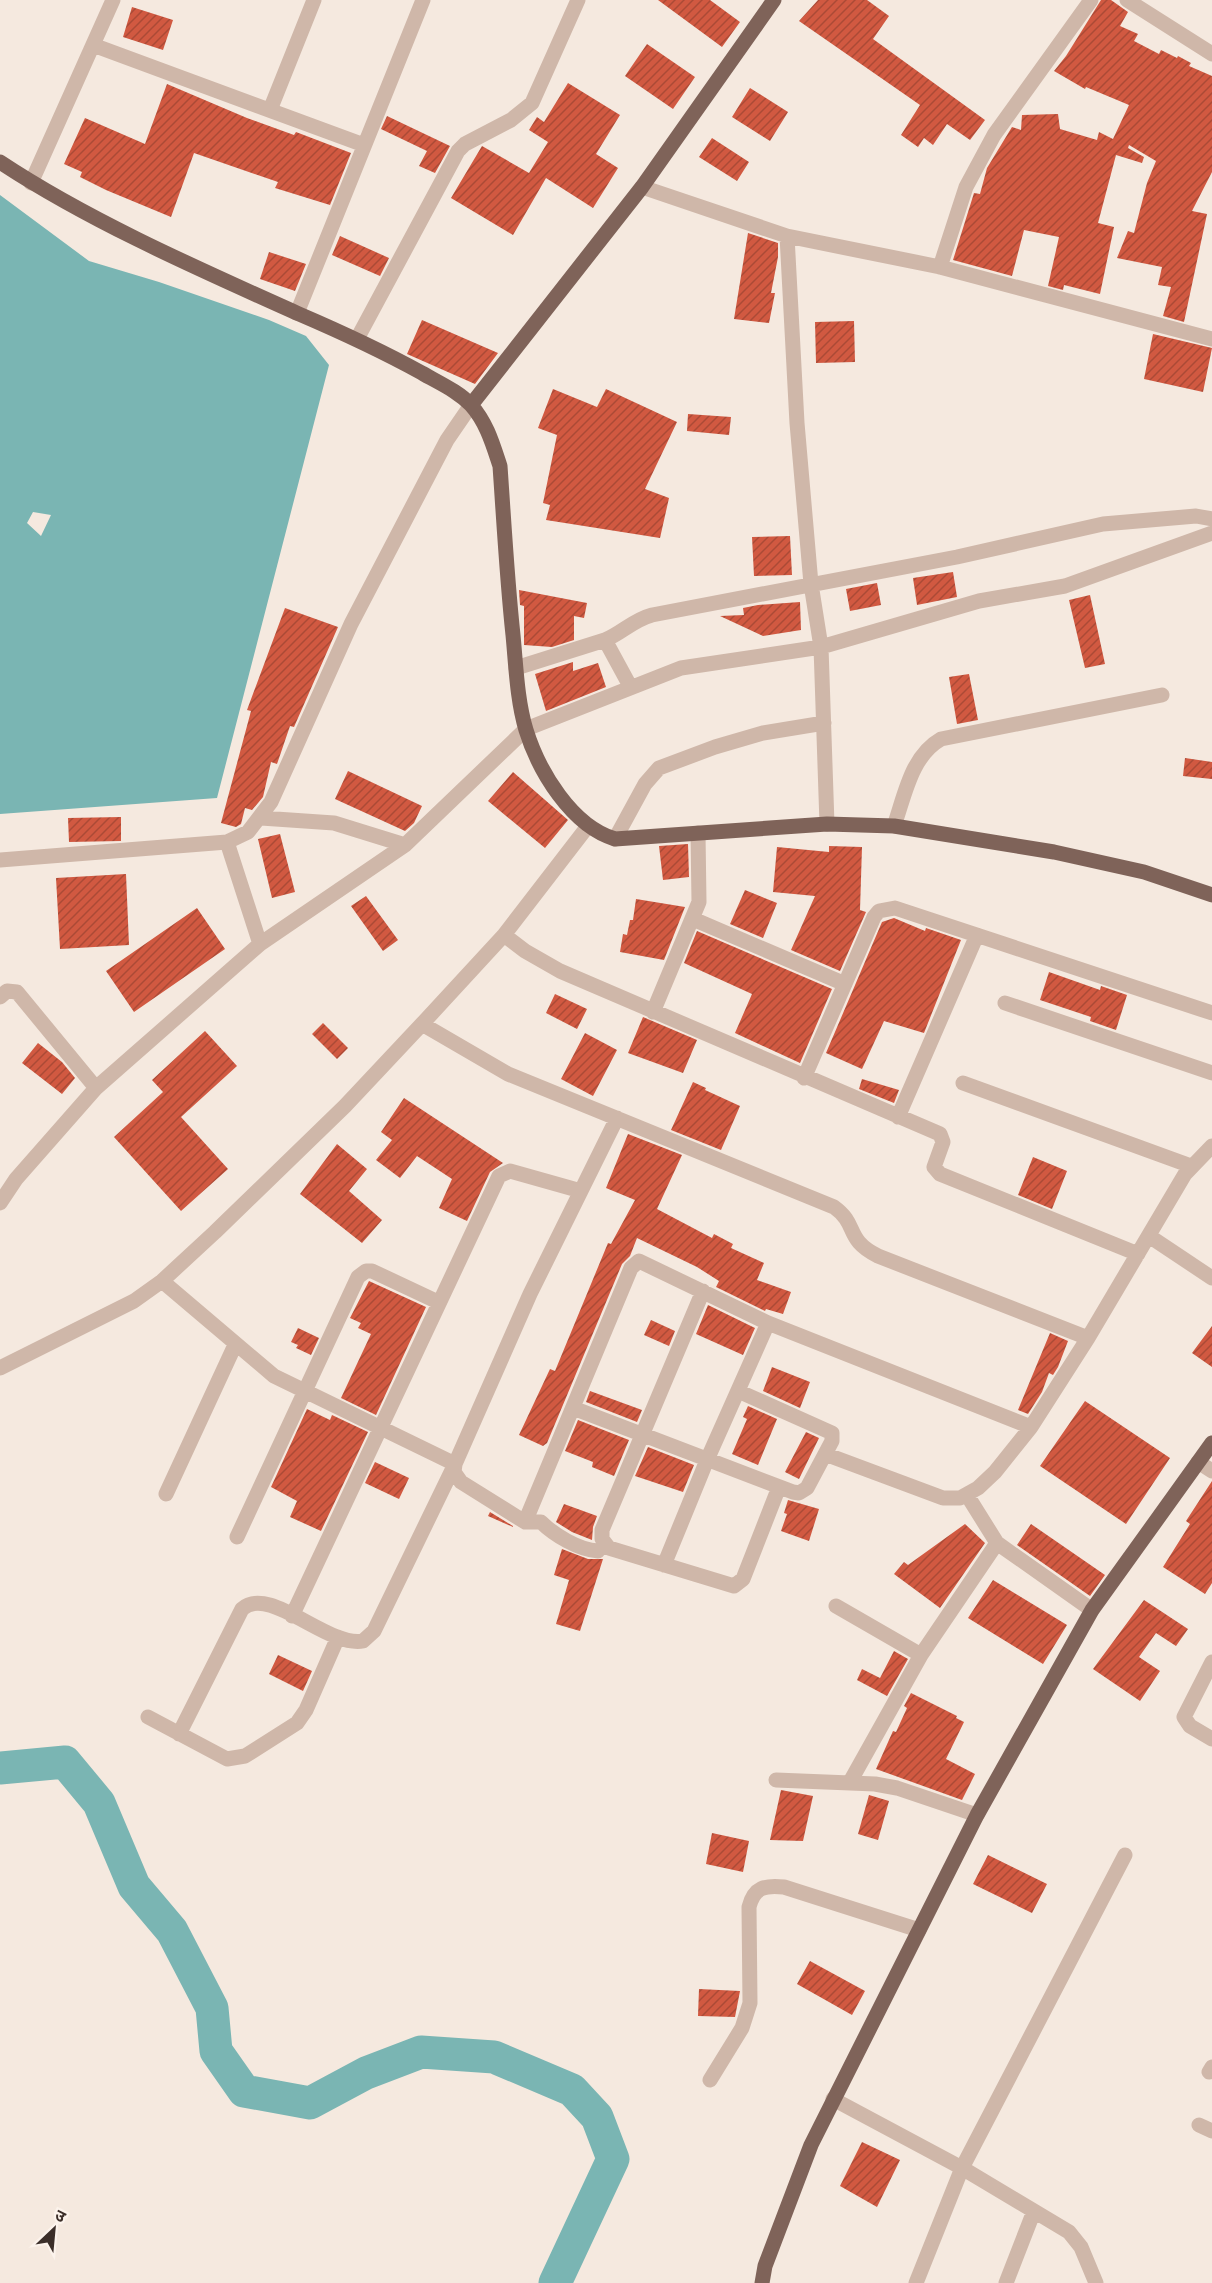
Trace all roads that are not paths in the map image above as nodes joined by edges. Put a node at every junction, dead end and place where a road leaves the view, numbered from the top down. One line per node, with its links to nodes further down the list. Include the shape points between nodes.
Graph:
1 (112, 0): 8 (street)
2 (314, 0): 10 (street)
3 (423, 0): 11 (street)
4 (578, 0): 18 (street, via 525,112 458,151)
5 (774, 0): 14 (main road)
6 (1091, 0): 16 (street, via 994,135 966,187)
7 (1127, 0): 9 (street)
8 (93, 45): 10 (street); 13 (street)
9 (1212, 54)
10 (270, 110): 11 (street)
11 (364, 145): 17 (street)
12 (0, 162): 13 (main road)
13 (32, 183): 17 (main road)
14 (642, 187): 15 (street); 20 (main road)
15 (787, 236): 16 (street); 23 (street)
16 (940, 267): 19 (street)
17 (297, 313): 18 (main road)
18 (357, 339): 20 (main road, via 453,391)
19 (1212, 339)
20 (471, 405): 26 (main road, via 492,440 500,466); 31 (street, via 447,440 351,624)
21 (1212, 519): 23 (street, via 1196,516 1103,524)
22 (1212, 533): 25 (street, via 1065,586 979,602)
23 (811, 584): 24 (street, via 638,618); 25 (street)
24 (605, 640): 26 (street); 27 (street)
25 (821, 647): 27 (street, via 681,668); 29 (street)
26 (516, 668): 30 (main road)
27 (630, 686): 30 (street)
28 (1162, 695): 34 (street, via 941,739 919,756)
29 (824, 723): 32 (street); 36 (street, via 764,733 659,768 645,784)
30 (526, 729): 33 (main road, via 553,783); 38 (street)
31 (261, 818): 37 (street, via 248,832); 38 (street, via 334,823)
32 (827, 824): 34 (main road); 35 (main road)
33 (588, 826): 36 (main road); 42 (street)
34 (894, 826): 40 (main road, via 1054,852 1144,872)
35 (698, 833): 36 (main road); 41 (street, via 700,889)
36 (615, 839)
37 (227, 842): 39 (street); 44 (street)
38 (405, 845): 44 (street)
39 (0, 861)
40 (1212, 895)
41 (693, 919): 45 (street); 48 (street)
42 (504, 935): 48 (street, via 560,971); 50 (street)
43 (977, 935): 45 (street, via 887,908 874,917); 49 (street); 55 (street)
44 (260, 944): 54 (street)
45 (845, 984): 52 (street)
46 (0, 997): 54 (street, via 7,991 17,992)
47 (1005, 1003): 51 (street)
48 (653, 1012): 52 (street)
49 (1212, 1013)
50 (422, 1024): 56 (street, via 508,1074); 64 (street, via 345,1106)
51 (1212, 1073)
52 (804, 1078): 55 (street)
53 (963, 1083): 58 (street)
54 (96, 1088): 60 (street, via 16,1179)
55 (898, 1117): 62 (street, via 943,1138 934,1167 940,1174)
56 (617, 1118): 59 (street); 68 (street, via 834,1207 849,1221 862,1248 878,1256)
57 (1212, 1146): 58 (street)
58 (1191, 1166): 61 (street)
59 (581, 1191): 66 (street, via 510,1171 498,1176); 81 (street, via 530,1294)
60 (0, 1203)
61 (1149, 1236): 62 (street); 63 (street)
62 (1138, 1254): 68 (street)
63 (1212, 1278)
64 (162, 1281): 69 (street); 70 (street, via 134,1301)
65 (703, 1291): 67 (street); 73 (street, via 645,1262 635,1263); 76 (street)
66 (438, 1302): 71 (street, via 366,1271 358,1277); 75 (street)
67 (768, 1323): 72 (street); 74 (street)
68 (1088, 1338): 74 (street)
69 (235, 1345): 71 (street, via 274,1376); 84 (street)
70 (0, 1368)
71 (303, 1392): 75 (street); 87 (street)
72 (738, 1392): 78 (street, via 829,1430 832,1437); 79 (street)
73 (573, 1408): 76 (street); 86 (street)
74 (1030, 1426): 85 (street)
75 (379, 1427): 81 (street); 93 (street)
76 (643, 1436): 79 (street); 90 (street, via 602,1530 602,1539 609,1548)
77 (1212, 1443): 80 (main road)
78 (825, 1454): 83 (street, via 802,1492); 85 (street, via 943,1498)
79 (707, 1460): 83 (street); 90 (street)
80 (1198, 1462): 82 (street); 92 (main road)
81 (456, 1464): 86 (street, via 454,1472 461,1482); 94 (street, via 374,1631 369,1638 355,1643)
82 (1212, 1471)
83 (779, 1487): 90 (street, via 739,1584 729,1586)
84 (166, 1494)
85 (970, 1501): 88 (street)
86 (525, 1522): 89 (street, via 541,1522 550,1531 590,1551)
87 (237, 1537)
88 (998, 1543): 92 (street); 95 (street)
89 (598, 1551)
90 (664, 1565)
91 (836, 1606): 95 (street)
92 (1092, 1610): 102 (main road)
93 (292, 1616): 94 (street); 98 (street, via 263,1602 242,1609)
94 (338, 1637): 98 (street, via 302,1717 254,1751 227,1759)
95 (921, 1655): 101 (street)
96 (1212, 1662): 99 (street, via 1184,1717 1190,1726)
97 (148, 1718): 98 (street)
98 (179, 1734)
99 (1212, 1739)
100 (776, 1780): 101 (street)
101 (850, 1782): 102 (street, via 897,1788)
102 (977, 1815): 104 (main road)
103 (1125, 1855): 107 (street)
104 (919, 1930): 105 (street, via 784,1887 757,1889 749,1907 747,2017); 106 (main road)
105 (710, 2080)
106 (833, 2099): 107 (street); 109 (main road, via 811,2145)
107 (962, 2168): 108 (street); 110 (street)
108 (1034, 2211): 111 (street); 112 (street, via 1076,2238)
109 (762, 2283)
110 (916, 2283)
111 (1006, 2283)
112 (1096, 2283)

